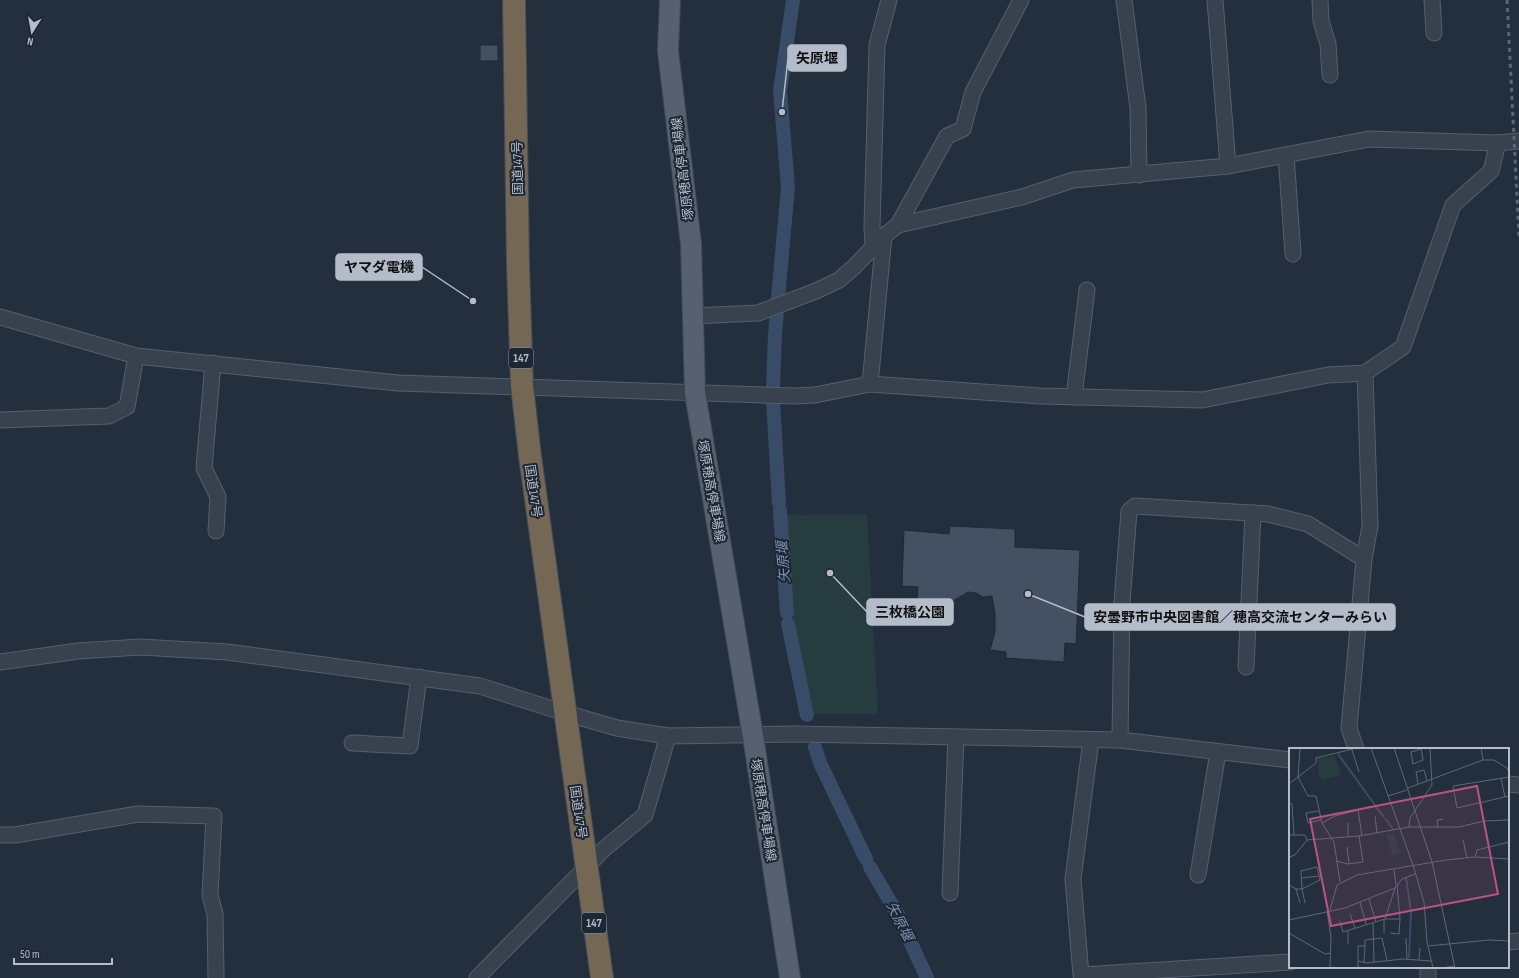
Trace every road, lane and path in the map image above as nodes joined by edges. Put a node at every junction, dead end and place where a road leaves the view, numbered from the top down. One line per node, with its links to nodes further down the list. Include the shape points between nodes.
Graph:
1 (514, 0): 27 (highway, 国道147号 / 147)
2 (670, 0): 21 (main road, 塚原穂高停車場線, via 668,51 691,244)
3 (889, 0): 18 (street, via 877,45)
4 (1020, 0): 16 (street, via 973,92 963,128 947,136)
5 (1124, 0): 15 (street, via 1138,108)
6 (1215, 0): 14 (street)
7 (1320, 0): 10 (street, via 1321,21 1328,44)
8 (1432, 0): 9 (street)
9 (1434, 33)
10 (1330, 75)
11 (1519, 141): 12 (street)
12 (1498, 143): 13 (street, via 1369,139); 25 (street, via 1491,171 1453,206 1403,347)
13 (1286, 155): 14 (street); 19 (street)
14 (1228, 166): 15 (street)
15 (1139, 175): 16 (street, via 1073,180 1022,197)
16 (898, 225): 17 (street)
17 (884, 236): 18 (street); 26 (street)
18 (873, 247): 21 (street, via 839,280 816,291 758,313)
19 (1293, 254)
20 (1087, 290): 29 (street)
21 (692, 316): 28 (main road, 塚原穂高停車場線)
22 (0, 317): 23 (street)
23 (136, 356): 24 (street); 30 (street, via 127,407 109,416)
24 (213, 363): 27 (street, via 398,383); 32 (street, via 204,468 218,497)
25 (1365, 373): 29 (street, via 1328,375 1202,400); 33 (street, via 1370,526)
26 (870, 384): 28 (street, via 815,395); 29 (street)
27 (522, 386): 28 (street); 37 (highway, 国道147号 / 147)
28 (695, 393): 39 (main road, 塚原穂高停車場線)
29 (1074, 397)
30 (0, 420)
31 (1253, 513): 33 (street, via 1308,524); 35 (street); 42 (street, via 1135,506 1129,511 1122,603)
32 (216, 531)
33 (1364, 559): 44 (street, via 1349,728)
34 (0, 662): 36 (street, via 140,647 227,652)
35 (1246, 667)
36 (419, 677): 37 (street, via 480,686); 43 (street, via 410,746)
37 (565, 713): 38 (street, via 617,728); 50 (highway, 国道147号 / 147)
38 (668, 736): 39 (street); 50 (street, via 645,815 604,849)
39 (753, 736): 40 (street, via 795,734); 59 (main road, 塚原穂高停車場線)
40 (956, 737): 41 (street); 52 (street)
41 (1091, 740): 42 (street); 55 (street, via 1073,879 1081,975)
42 (1120, 740): 45 (street)
43 (352, 743)
44 (1356, 748)
45 (1218, 752): 46 (street); 51 (street)
46 (1289, 760)
47 (1509, 784): 48 (street)
48 (1519, 785)
49 (0, 835): 56 (street, via 15,835 138,814 214,816 210,895 215,914)
50 (587, 867): 57 (street); 58 (highway, 国道147号 / 147)
51 (1198, 875)
52 (950, 893)
53 (1519, 941): 54 (street)
54 (1509, 942)
55 (1289, 962)
56 (216, 978)
57 (477, 978)
58 (602, 978)
59 (790, 978)

